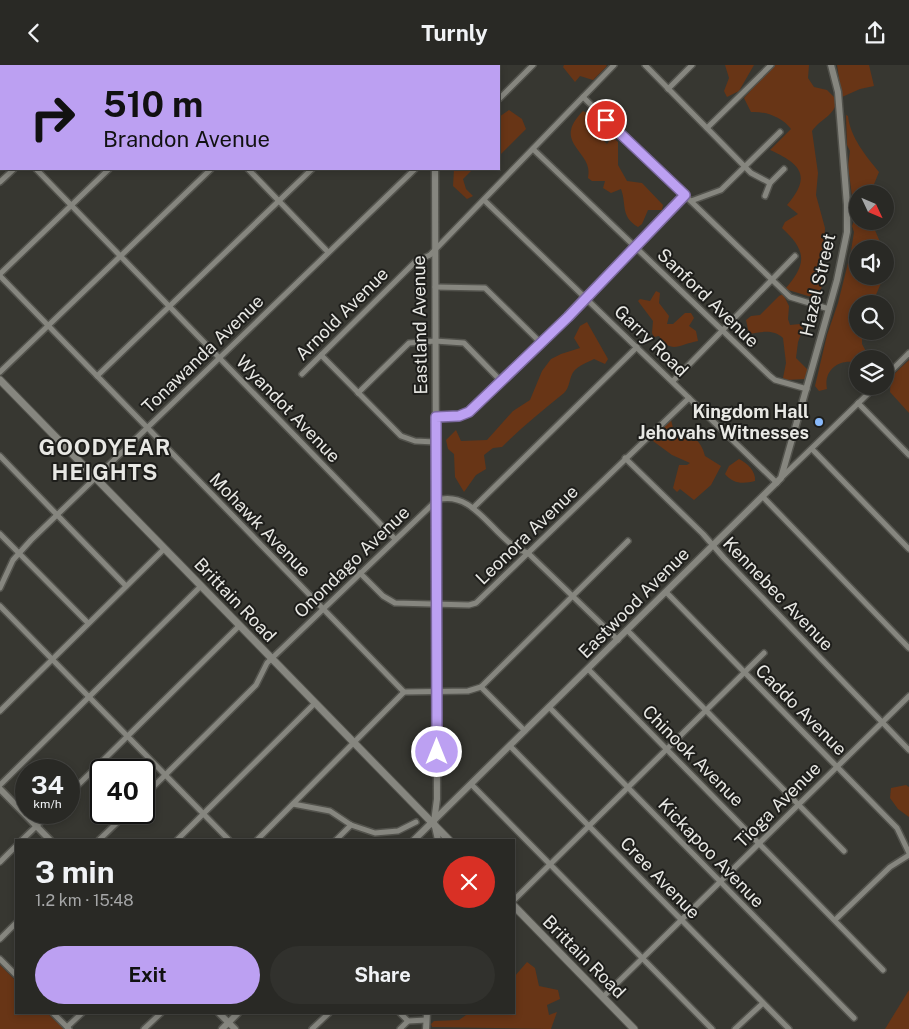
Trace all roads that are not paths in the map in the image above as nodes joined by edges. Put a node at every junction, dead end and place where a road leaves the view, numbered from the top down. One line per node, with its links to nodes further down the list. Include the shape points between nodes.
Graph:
1 (533, 65): 9 (street)
2 (614, 65): 8 (street, Arnold Avenue)
3 (645, 65): 7 (street)
4 (692, 65): 7 (street)
5 (770, 65): 10 (street)
6 (831, 65): 41 (street, Hazel Street, via 838,92 848,213 842,261)
7 (668, 89): 10 (street)
8 (583, 97): 12 (street, Arnold Avenue); 25 (street)
9 (500, 98)
10 (707, 128): 13 (street)
11 (780, 132): 13 (street)
12 (533, 149): 27 (street, Arnold Avenue); 31 (street, Sanford Avenue)
13 (745, 167): 24 (street, via 754,176); 29 (street, via 721,190)
14 (784, 169): 24 (street)
15 (13, 170): 23 (street)
16 (37, 170): 30 (street, Wyandot Avenue)
17 (107, 170): 30 (street)
18 (210, 170): 34 (street)
19 (249, 170): 28 (street)
20 (311, 170): 28 (street)
21 (413, 170): 33 (street, Tonawanda Avenue)
22 (435, 170): 32 (street, Eastland Avenue)
23 (0, 182)
24 (770, 183): 26 (street)
25 (685, 195): 29 (street); 31 (street)
26 (765, 196)
27 (484, 200): 32 (street, Arnold Avenue); 39 (street, Garry Road)
28 (278, 201): 33 (street); 40 (street)
29 (691, 201): 37 (street)
30 (71, 205): 34 (street, Wyandot Avenue); 36 (street)
31 (635, 247): 39 (street); 43 (street, Sanford Avenue)
32 (434, 251): 38 (street, Eastland Avenue); 48 (street, Arnold Avenue, via 415,262)
33 (328, 252): 49 (street, Tonawanda Avenue)
34 (121, 255): 40 (street, Wyandot Avenue); 42 (street)
35 (794, 255): 37 (street)
36 (0, 275): 42 (street, Mohawk Avenue)
37 (771, 279): 41 (street, via 790,297); 43 (street)
38 (435, 287): 44 (street, Eastland Avenue); 45 (street, via 485,288)
39 (586, 298): 45 (street); 46 (street, Garry Road)
40 (170, 306): 49 (street, Wyandot Avenue); 53 (street)
41 (829, 309): 57 (street, Hazel Street)
42 (48, 326): 51 (street); 53 (street, Mohawk Avenue)
43 (722, 331): 56 (street); 57 (street, Sanford Avenue, via 772,379)
44 (435, 341): 55 (street, via 464,343); 58 (street, via 406,345); 62 (street, Eastland Avenue)
45 (541, 343): 55 (street)
46 (637, 347): 56 (street, Garry Road); 73 (street)
47 (909, 353): 50 (street)
48 (320, 355): 52 (street, Arnold Avenue); 58 (street)
49 (219, 357): 63 (street, Tonawanda Avenue); 76 (street, Wyandot Avenue)
50 (894, 368)
51 (0, 372)
52 (302, 373)
53 (97, 376): 63 (street, Mohawk Avenue)
54 (0, 380): 69 (main road, Brittain Road)
55 (501, 381): 62 (street, via 466,414)
56 (673, 381): 60 (street, Garry Road)
57 (807, 389): 70 (street, Hazel Street)
58 (358, 393): 64 (street, via 400,436 411,441)
59 (866, 395): 61 (street, Eastwood Avenue)
60 (689, 398): 68 (street, Leonora Avenue); 70 (street, Garry Road)
61 (858, 403): 65 (street, Eastwood Avenue); 66 (street)
62 (436, 417): 64 (street, Eastland Avenue)
63 (146, 428): 69 (street, Tonawanda Avenue); 91 (street, Mohawk Avenue)
64 (435, 441): 72 (street, Eastland Avenue)
65 (812, 449): 70 (street, Eastwood Avenue); 80 (street)
66 (909, 455)
67 (0, 456): 74 (street)
68 (625, 458): 78 (street, Kennebec Avenue); 82 (street, Leonora Avenue)
69 (94, 477): 74 (street, Tonawanda Avenue); 79 (main road, Brittain Road)
70 (779, 480): 71 (street, Eastwood Avenue)
71 (763, 497): 78 (street, Eastwood Avenue); 96 (street)
72 (437, 500): 73 (street, via 451,498); 76 (street, Onondago Avenue); 89 (street, Eastland Avenue)
73 (474, 508): 82 (street, via 514,547)
74 (56, 515): 81 (street, Tonawanda Avenue); 84 (street)
75 (0, 534): 81 (street)
76 (395, 539): 83 (street, Onondago Avenue)
77 (628, 541): 88 (street)
78 (713, 546): 87 (street, Eastwood Avenue); 111 (street, Kennebec Avenue)
79 (164, 549): 84 (street); 85 (main road, Brittain Road)
80 (909, 549)
81 (18, 553): 86 (street, Tonawanda Avenue); 92 (street)
82 (528, 553): 88 (street); 89 (street, Leonora Avenue, via 476,603)
83 (360, 573): 89 (street, Leonora Avenue, via 395,603); 91 (street, Onondago Avenue)
84 (126, 586): 92 (street)
85 (200, 587): 93 (main road, Brittain Road); 106 (street)
86 (0, 589)
87 (666, 592): 94 (street, Eastwood Avenue); 101 (street, Caddo Avenue)
88 (572, 595): 95 (street); 102 (street)
89 (437, 605): 104 (street, Eastland Avenue)
90 (0, 606): 98 (street)
91 (322, 609): 99 (street, Onondago Avenue); 103 (street, Mohawk Avenue)
92 (88, 623): 98 (street)
93 (239, 626): 99 (main road, Brittain Road); 113 (street)
94 (627, 630): 95 (street, Eastwood Avenue); 110 (street)
95 (618, 640): 100 (street, Eastwood Avenue)
96 (909, 648)
97 (764, 653): 101 (street)
98 (52, 659): 106 (street); 109 (street)
99 (271, 659): 107 (main road, Brittain Road); 119 (street, Onondago Avenue, via 262,669 256,685)
100 (588, 669): 108 (street, Eastwood Avenue); 116 (street, Chinook Avenue)
101 (745, 672): 110 (street); 118 (street, Caddo Avenue)
102 (481, 687): 104 (street); 112 (street)
103 (404, 692): 104 (street); 114 (street)
104 (436, 692): 130 (street, Eastland Avenue, via 437,799)
105 (909, 696): 111 (street, Tioga Avenue)
106 (89, 697): 113 (street); 122 (street)
107 (315, 703): 114 (main road, Brittain Road); 128 (street)
108 (549, 707): 112 (street, Eastwood Avenue); 124 (street, Kickapoo Avenue)
109 (0, 711)
110 (706, 711): 116 (street); 127 (street)
111 (882, 722): 117 (street, Kennebec Avenue); 118 (street, Tioga Avenue)
112 (525, 731): 115 (street, Eastwood Avenue)
113 (128, 736): 119 (street); 120 (street)
114 (353, 742): 126 (street); 130 (main road, Brittain Road)
115 (510, 746): 121 (street, Eastwood Avenue); 133 (street, Cree Avenue)
116 (667, 749): 124 (street); 145 (street, Chinook Avenue)
117 (909, 750)
118 (837, 766): 127 (street, Tioga Avenue); 148 (street, Caddo Avenue, via 897,828)
119 (165, 775): 123 (street, Onondago Avenue); 128 (street)
120 (80, 783)
121 (471, 784): 130 (street, Eastwood Avenue); 150 (street)
122 (0, 785)
123 (155, 785)
124 (628, 787): 133 (street); 151 (street, Kickapoo Avenue)
125 (0, 789): 134 (street)
126 (293, 804): 132 (street, via 330,811); 140 (street)
127 (798, 804): 145 (street, Tioga Avenue); 147 (street)
128 (204, 814): 138 (street); 139 (street)
129 (416, 822): 132 (street, via 398,831 384,833)
130 (434, 822): 142 (street, Eastwood Avenue); 143 (street, Eastland Avenue); 144 (main road, Brittain Road)
131 (116, 824): 137 (street)
132 (351, 825): 141 (street)
133 (588, 825): 150 (street); 154 (street, Cree Avenue)
134 (36, 826): 135 (street); 136 (street)
135 (23, 839)
136 (49, 839)
137 (100, 839)
138 (178, 839)
139 (228, 839)
140 (257, 839)
141 (337, 839)
142 (415, 839)
143 (438, 839)
144 (448, 839)
145 (759, 843): 151 (street, Tioga Avenue); 155 (street, Chinook Avenue)
146 (15, 846): 149 (street)
147 (844, 851)
148 (909, 854): 155 (street, via 890,867)
149 (0, 862)
150 (550, 864): 152 (street); 158 (street)
151 (720, 881): 154 (street, Tioga Avenue); 172 (street, Kickapoo Avenue)
152 (515, 899)
153 (515, 907): 162 (main road, Brittain Road)
154 (682, 919): 158 (street, Tioga Avenue); 163 (street, Cree Avenue)
155 (835, 920): 160 (street, Chinook Avenue)
156 (15, 924): 157 (street)
157 (0, 939)
158 (642, 957): 162 (street, Tioga Avenue); 184 (street)
159 (0, 959): 161 (street)
160 (883, 970)
161 (15, 974)
162 (602, 997): 183 (main road, Brittain Road)
163 (763, 1003): 185 (street); 186 (street, Cree Avenue)
164 (54, 1014): 176 (street)
165 (81, 1014): 176 (street)
166 (160, 1014): 177 (street)
167 (220, 1014): 175 (street)
168 (237, 1014): 175 (street)
169 (328, 1014): 180 (street)
170 (401, 1014): 174 (street)
171 (427, 1014): 173 (street)
172 (854, 1018)
173 (426, 1020): 174 (street); 182 (street)
174 (408, 1021): 181 (street)
175 (228, 1022): 178 (street); 179 (street)
176 (68, 1028)
177 (144, 1029)
178 (222, 1029)
179 (235, 1029)
180 (312, 1029)
181 (400, 1029)
182 (426, 1029)
183 (634, 1029)
184 (712, 1029)
185 (735, 1029)
186 (789, 1029)

